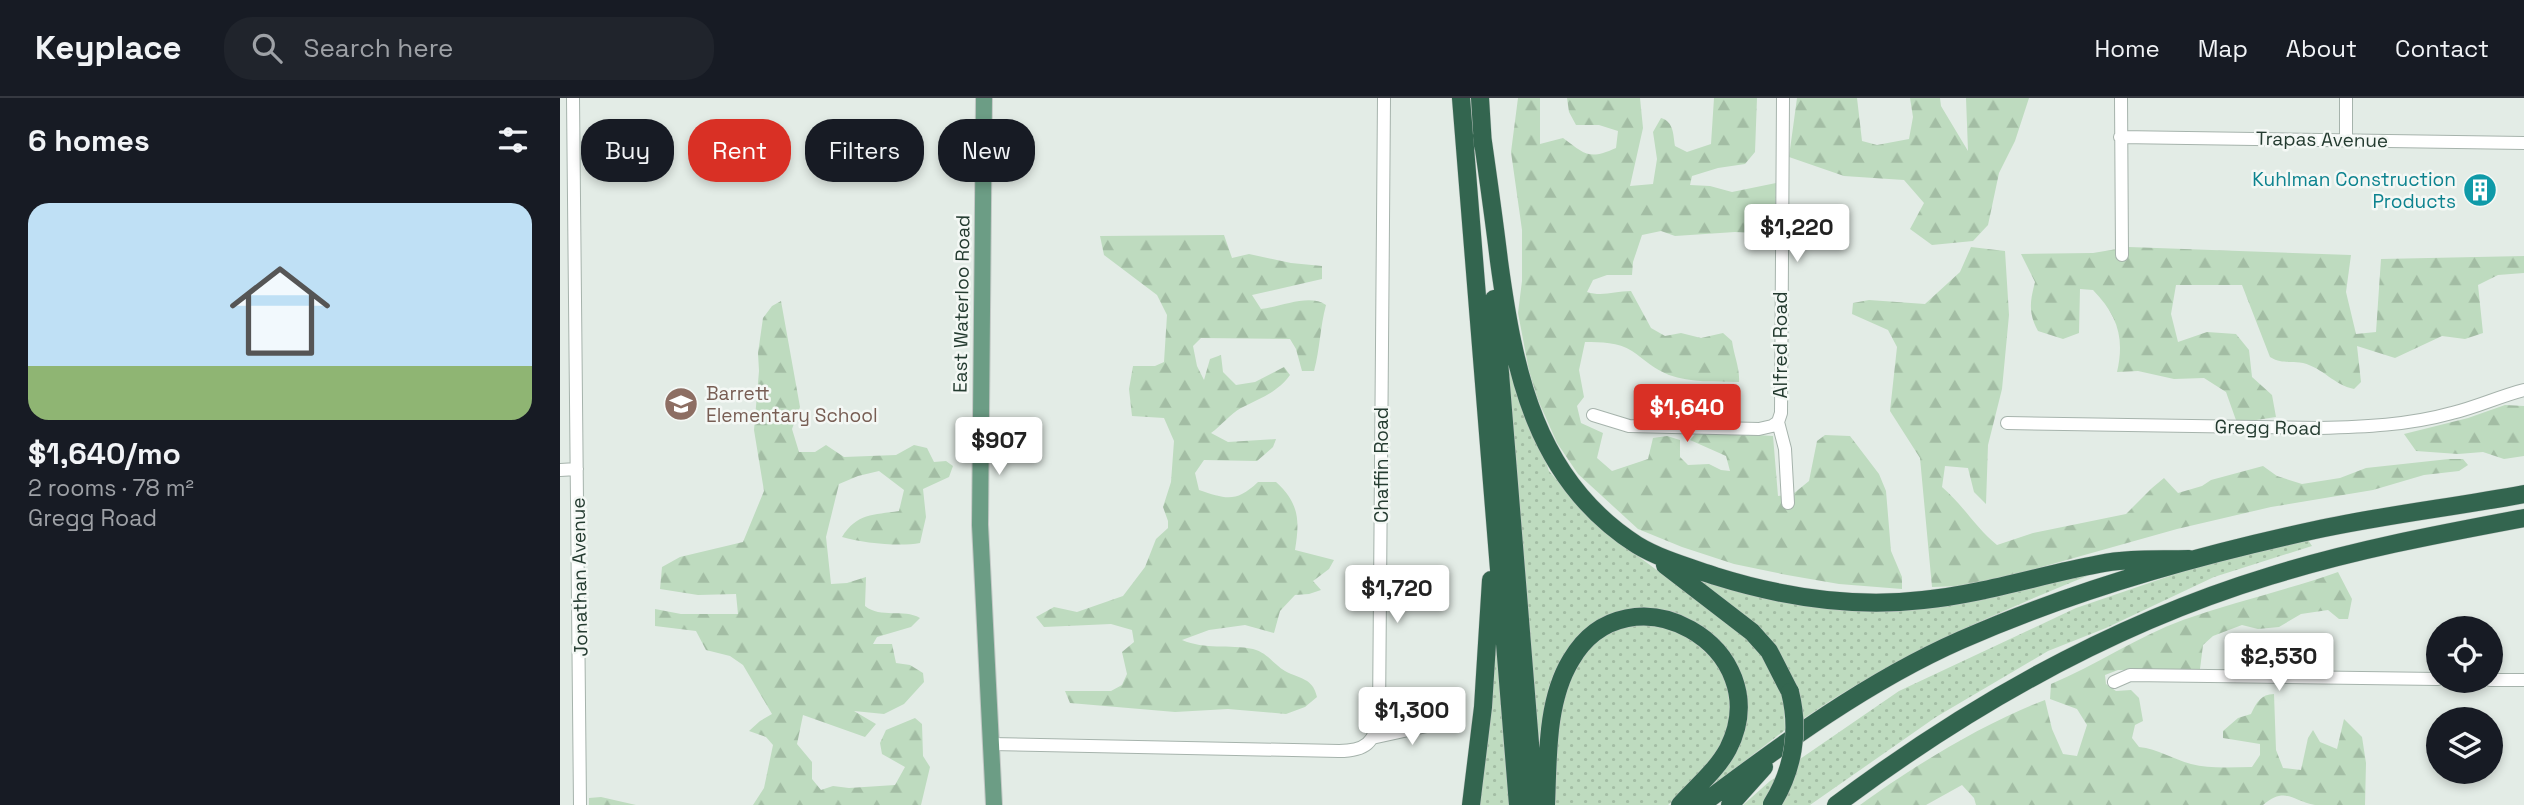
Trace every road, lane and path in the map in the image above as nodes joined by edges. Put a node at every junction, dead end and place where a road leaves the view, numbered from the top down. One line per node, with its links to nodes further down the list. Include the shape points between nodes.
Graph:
1 (573, 98): 19 (street, Jonathan Avenue)
2 (984, 98): 32 (main road, East Waterloo Road, via 980,525)
3 (1384, 98): 31 (street, Chaffin Road, via 1379,716)
4 (1461, 98): 21 (highway)
5 (1480, 98): 9 (highway)
6 (1783, 98): 16 (street, Alfred Road)
7 (2121, 98): 10 (street)
8 (2346, 98): 11 (street)
9 (1482, 135): 24 (highway, via 1509,330 1532,416 1572,486); 39 (highway)
10 (2120, 137): 11 (street, Trapas Avenue); 13 (street)
11 (2346, 139): 12 (street, Trapas Avenue)
12 (2524, 143)
13 (2122, 255)
14 (2524, 390): 17 (street, Gregg Road, via 2424,420 2341,428)
15 (1593, 415): 16 (street, via 1623,425 1651,427 1759,429)
16 (1778, 422): 22 (street, Alfred Road, via 1785,449)
17 (2007, 423)
18 (560, 470): 19 (street)
19 (577, 470): 35 (street, Jonathan Avenue)
20 (2524, 494): 25 (highway, via 2316,530)
21 (1492, 503): 37 (highway, via 1484,696); 38 (highway)
22 (1788, 503)
23 (2524, 518): 44 (highway, via 2319,561 2157,616 1998,696)
24 (1639, 546): 25 (highway, via 1742,584 1847,602 1922,600 2124,560); 34 (highway, bridge, via 1752,632 1769,651 1790,692 1795,720 1786,777)
25 (2189, 559): 33 (highway, via 2054,603 1960,640)
26 (2426, 679): 29 (street, via 2130,675)
27 (2503, 680): 28 (street)
28 (2524, 680)
29 (2114, 682)
30 (1445, 722): 31 (street)
31 (1372, 738): 32 (street, via 1361,749 1339,751)
32 (991, 744): 36 (main road, East Waterloo Road)
33 (1782, 745): 42 (highway); 43 (highway)
34 (1772, 804)
35 (580, 805)
36 (994, 805)
37 (1471, 805)
38 (1518, 805)
39 (1535, 805)
40 (1546, 805): 41 (highway, via 1552,720 1571,660 1608,625 1649,617 1679,622 1705,638 1727,664 1737,698 1736,725 1728,749)
41 (1680, 805)
42 (1701, 805)
43 (1730, 805)
44 (1836, 805)

